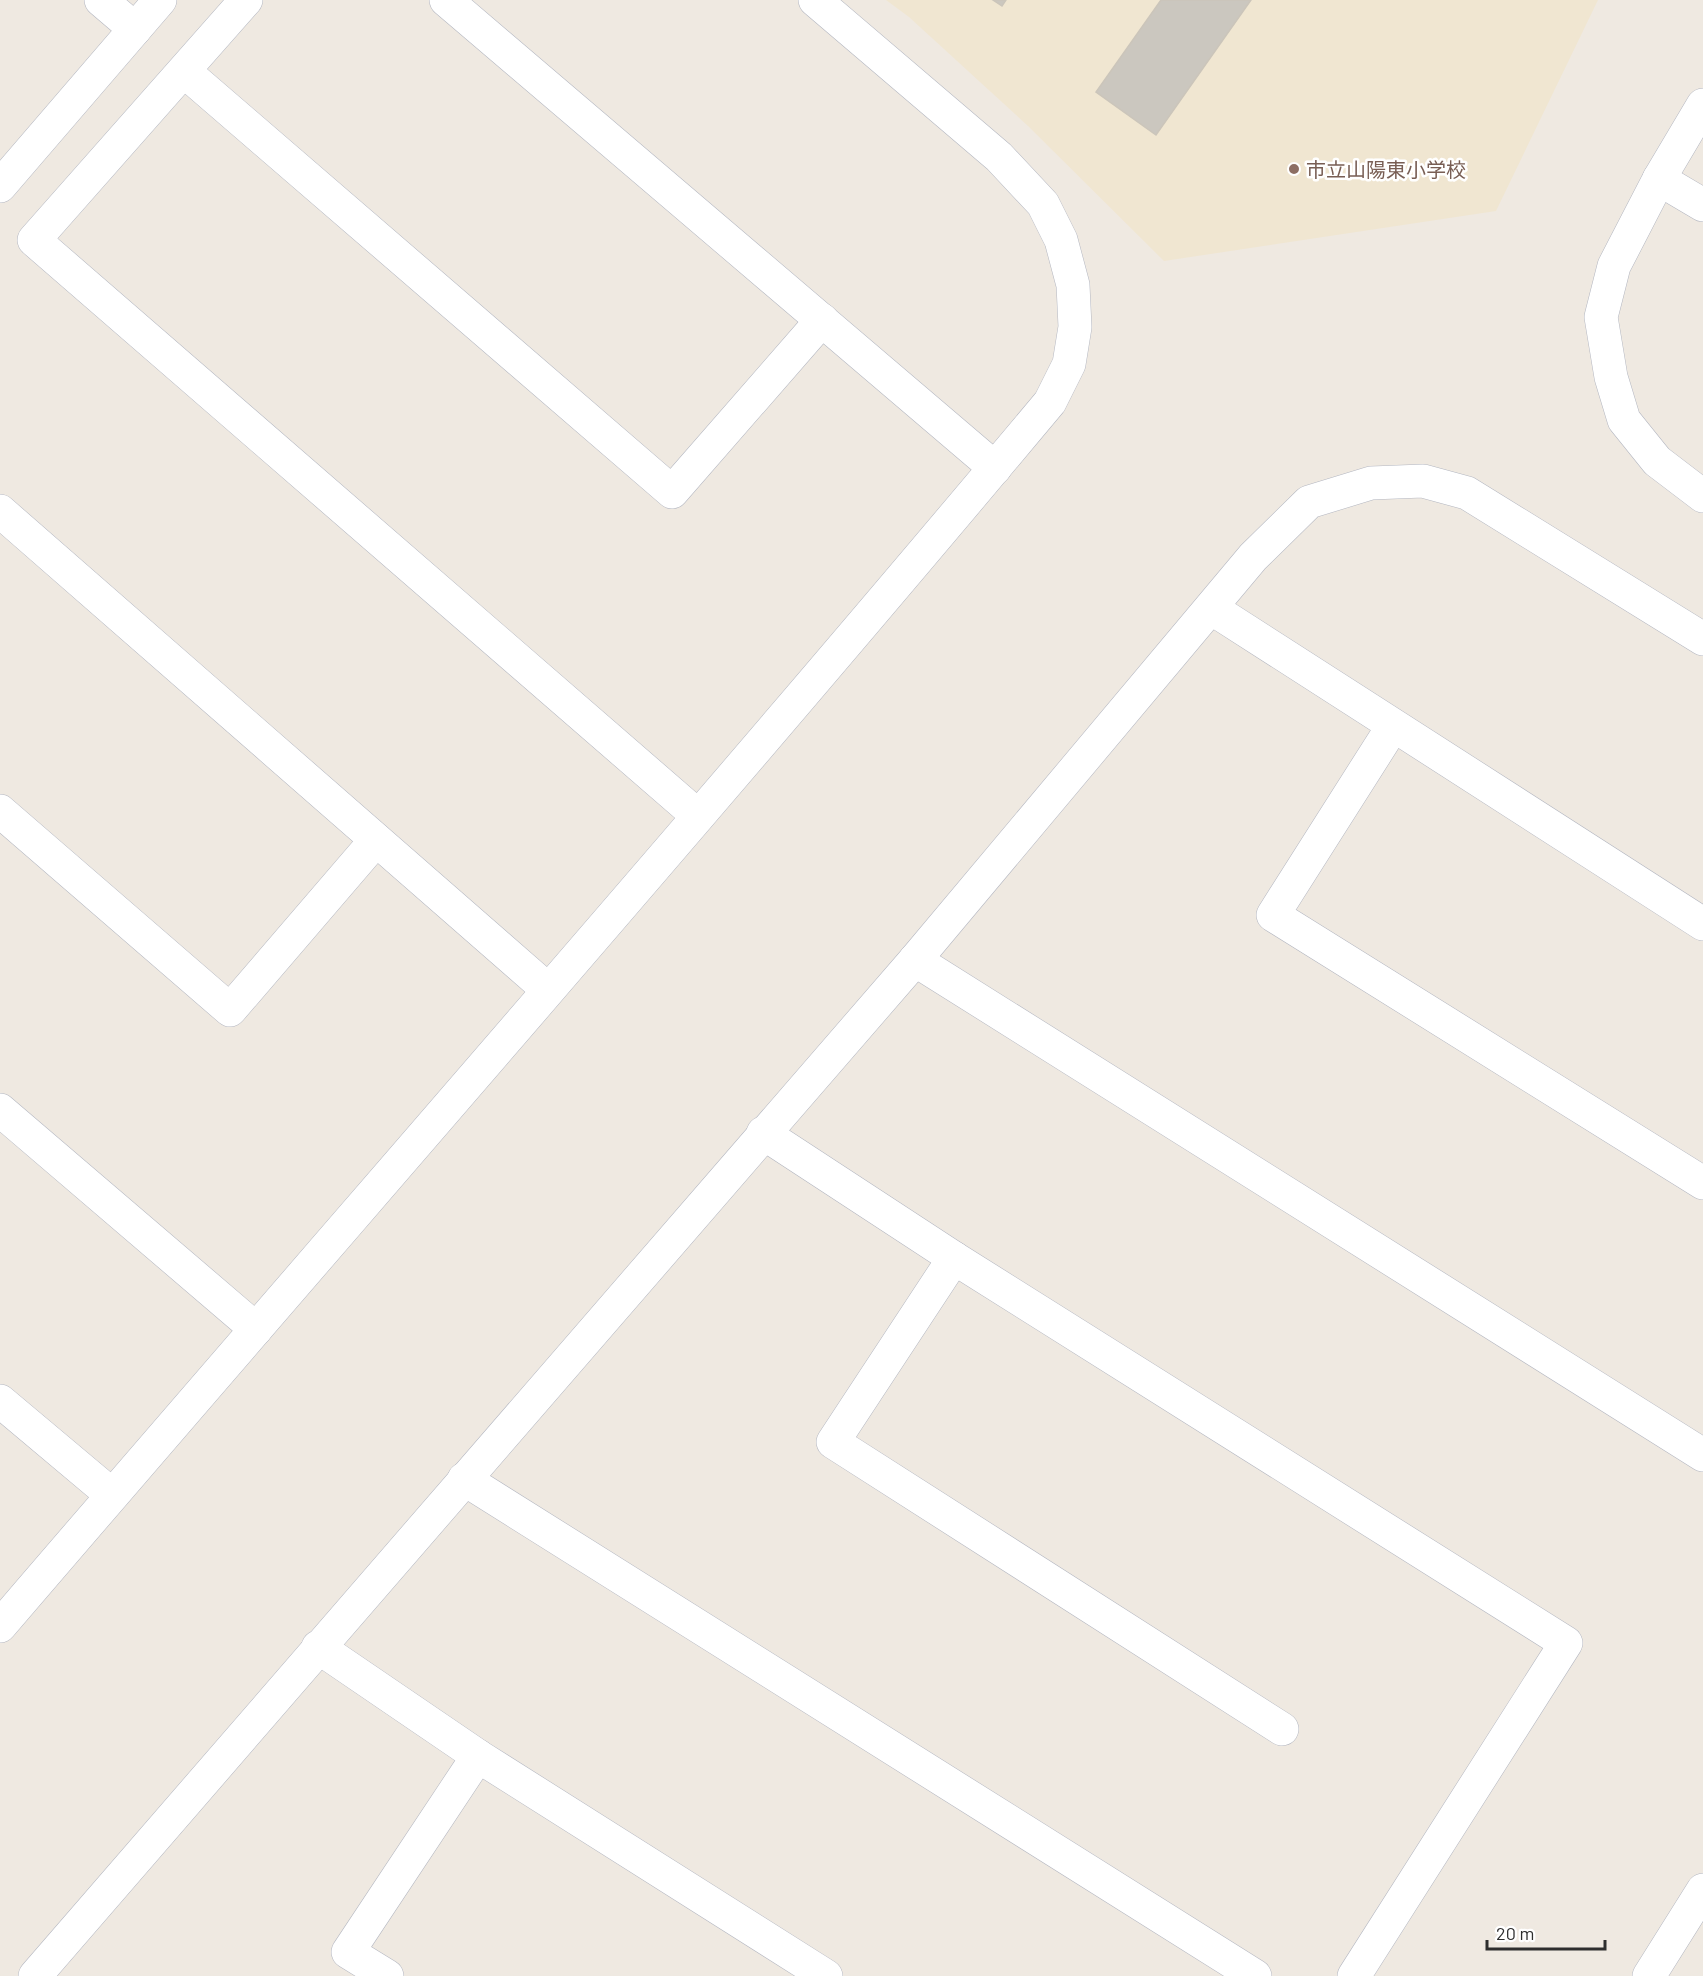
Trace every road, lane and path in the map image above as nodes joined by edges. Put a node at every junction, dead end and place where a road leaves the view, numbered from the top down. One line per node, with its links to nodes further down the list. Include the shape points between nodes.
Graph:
1 (101, 0): 6 (street)
2 (160, 0): 6 (street)
3 (246, 0): 7 (street)
4 (446, 0): 12 (street)
5 (815, 0): 13 (street, via 999,157 1043,204 1061,240 1073,285 1075,327 1069,364 1050,402)
6 (135, 29): 10 (street)
7 (184, 71): 12 (street, via 672,492); 20 (street, via 34,240)
8 (1703, 105): 9 (street)
9 (1659, 179): 11 (street); 14 (street, via 1614,266 1600,317 1624,420 1657,461)
10 (0, 186)
11 (1703, 205)
12 (822, 320): 13 (street)
13 (995, 468): 20 (street)
14 (1703, 496)
15 (0, 511): 21 (street)
16 (1211, 608): 17 (street, via 1253,556 1309,502 1371,483 1423,481 1467,493); 18 (street); 23 (street)
17 (1703, 639)
18 (1393, 726): 22 (street); 27 (street, via 1273,915)
19 (0, 812): 21 (street, via 230,1010)
20 (698, 816): 24 (street)
21 (376, 840): 24 (street)
22 (1703, 924)
23 (915, 960): 26 (street); 31 (street)
24 (548, 989): 29 (street)
25 (0, 1110): 29 (street)
26 (764, 1133): 28 (street); 32 (street)
27 (1703, 1183)
28 (954, 1258): 36 (street, via 833,1442); 44 (street, via 1566,1643)
29 (256, 1329): 33 (street)
30 (0, 1401): 33 (street)
31 (1703, 1455)
32 (464, 1479): 35 (street); 43 (street)
33 (112, 1496): 34 (street)
34 (0, 1626)
35 (318, 1647): 37 (street); 40 (street)
36 (1282, 1730)
37 (478, 1756): 41 (street, via 348,1952); 42 (street)
38 (1703, 1890): 39 (street)
39 (1658, 1973)
40 (35, 1976)
41 (387, 1976)
42 (826, 1976)
43 (1255, 1976)
44 (1354, 1976)

